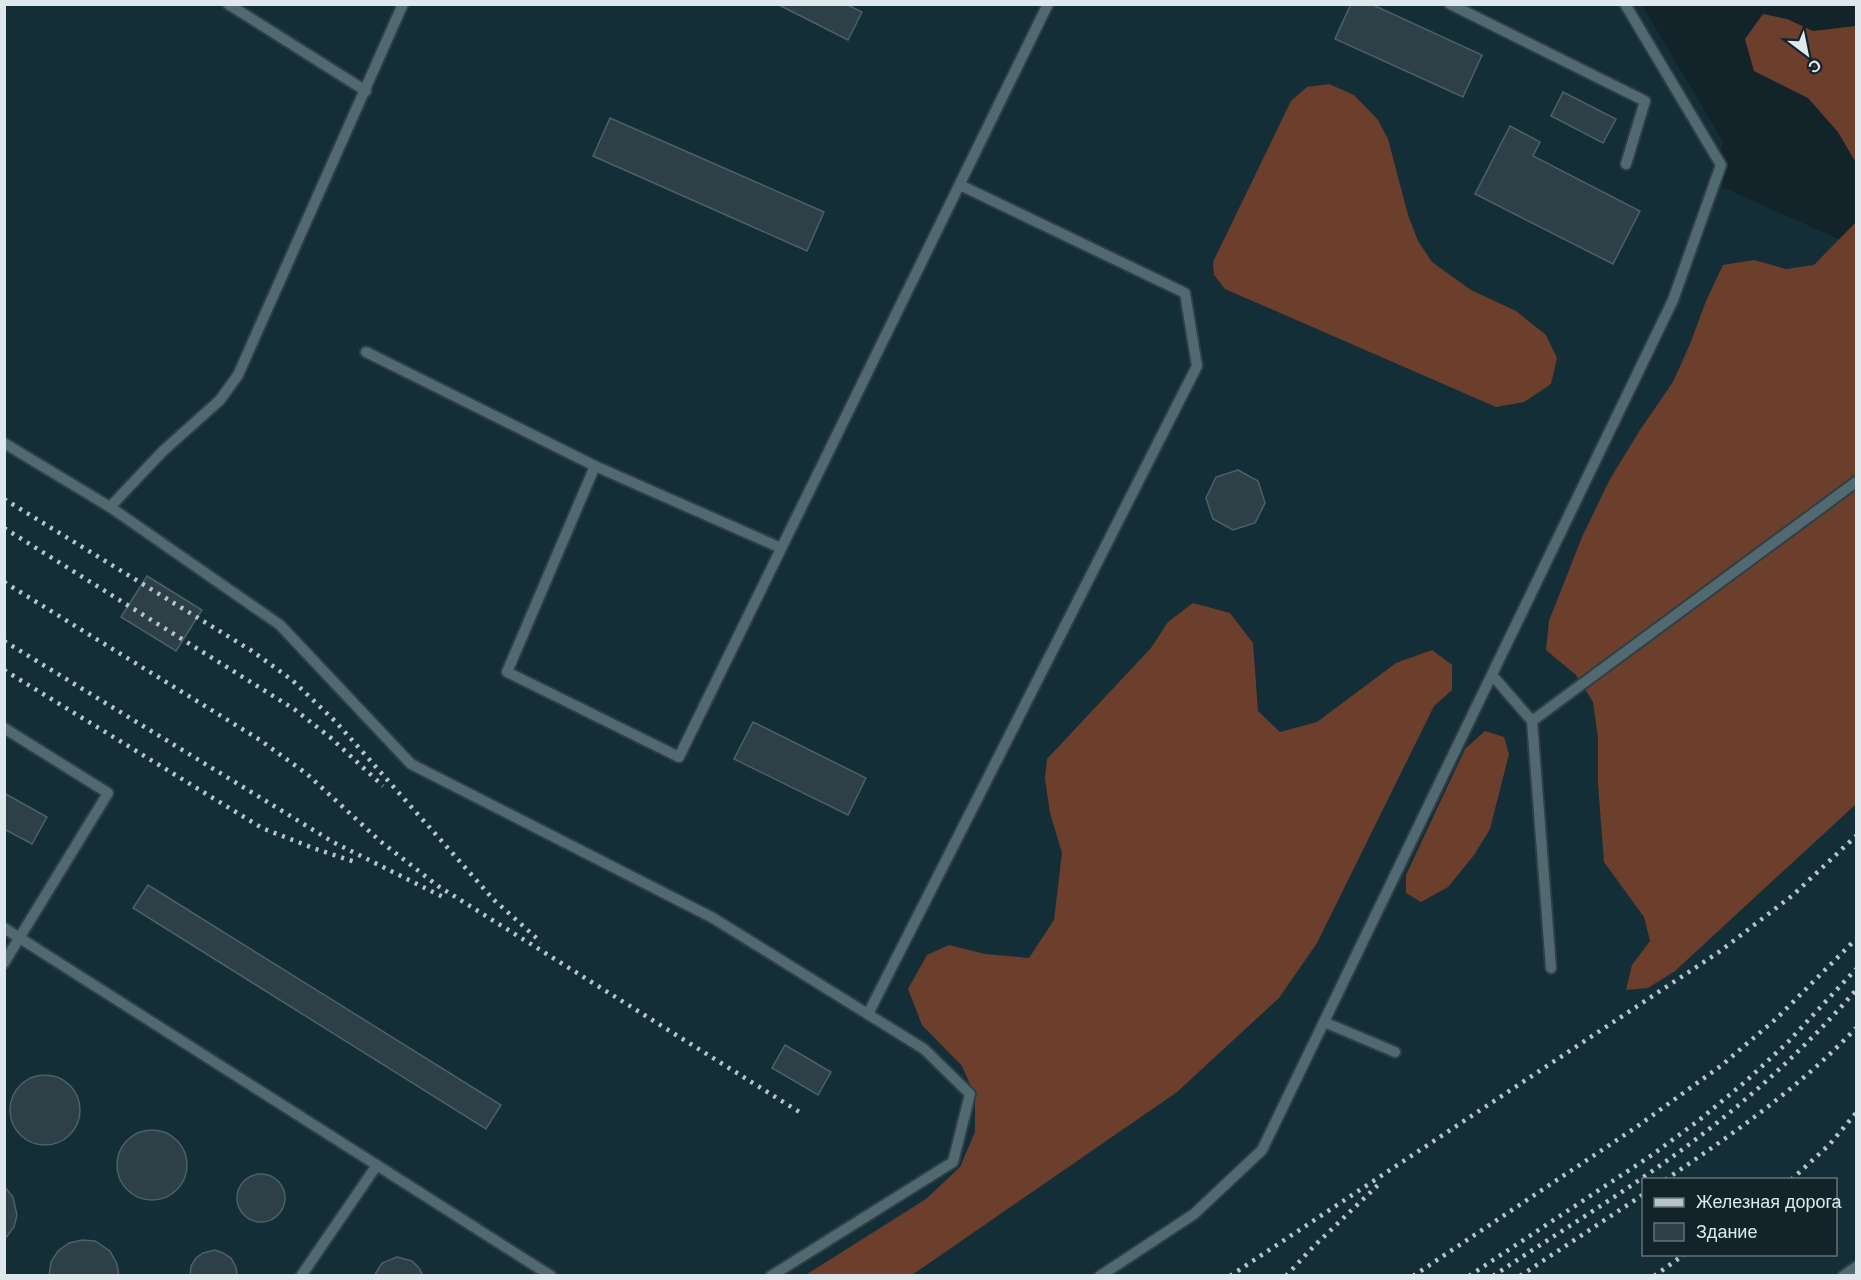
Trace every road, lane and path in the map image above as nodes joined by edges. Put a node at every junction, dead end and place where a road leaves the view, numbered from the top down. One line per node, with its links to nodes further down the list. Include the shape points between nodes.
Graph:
1 (228, 4): 6 (lane)
2 (404, 4): 6 (lane)
3 (1048, 4): 8 (lane)
4 (1450, 4): 7 (lane, via 1645,101)
5 (1625, 4): 15 (lane, via 1721,165 1673,300)
6 (366, 92): 13 (lane, via 238,375 220,400 163,451)
7 (1626, 164)
8 (960, 185): 14 (lane); 22 (lane, via 1185,293 1197,366)
9 (366, 352): 11 (lane)
10 (4, 443): 13 (lane)
11 (595, 466): 14 (lane); 14 (lane, via 507,672 679,757)
12 (1857, 482): 16 (lane)
13 (110, 507): 22 (lane, via 280,625 411,764 713,918)
14 (782, 548)
15 (1492, 675): 16 (lane); 23 (lane)
16 (1532, 721): 21 (lane)
17 (4, 729): 19 (lane, via 108,793)
18 (4, 928): 19 (lane)
19 (20, 938): 20 (lane); 25 (lane)
20 (4, 963)
21 (1551, 968)
22 (868, 1014): 29 (lane, via 924,1048 970,1094 952,1162)
23 (1324, 1022): 24 (lane); 30 (lane, via 1262,1150 1194,1214)
24 (1395, 1052)
25 (377, 1165): 27 (lane); 28 (lane)
26 (1857, 1267): 31 (lane)
27 (301, 1275)
28 (551, 1275)
29 (771, 1275)
30 (1100, 1275)
31 (1843, 1275)

